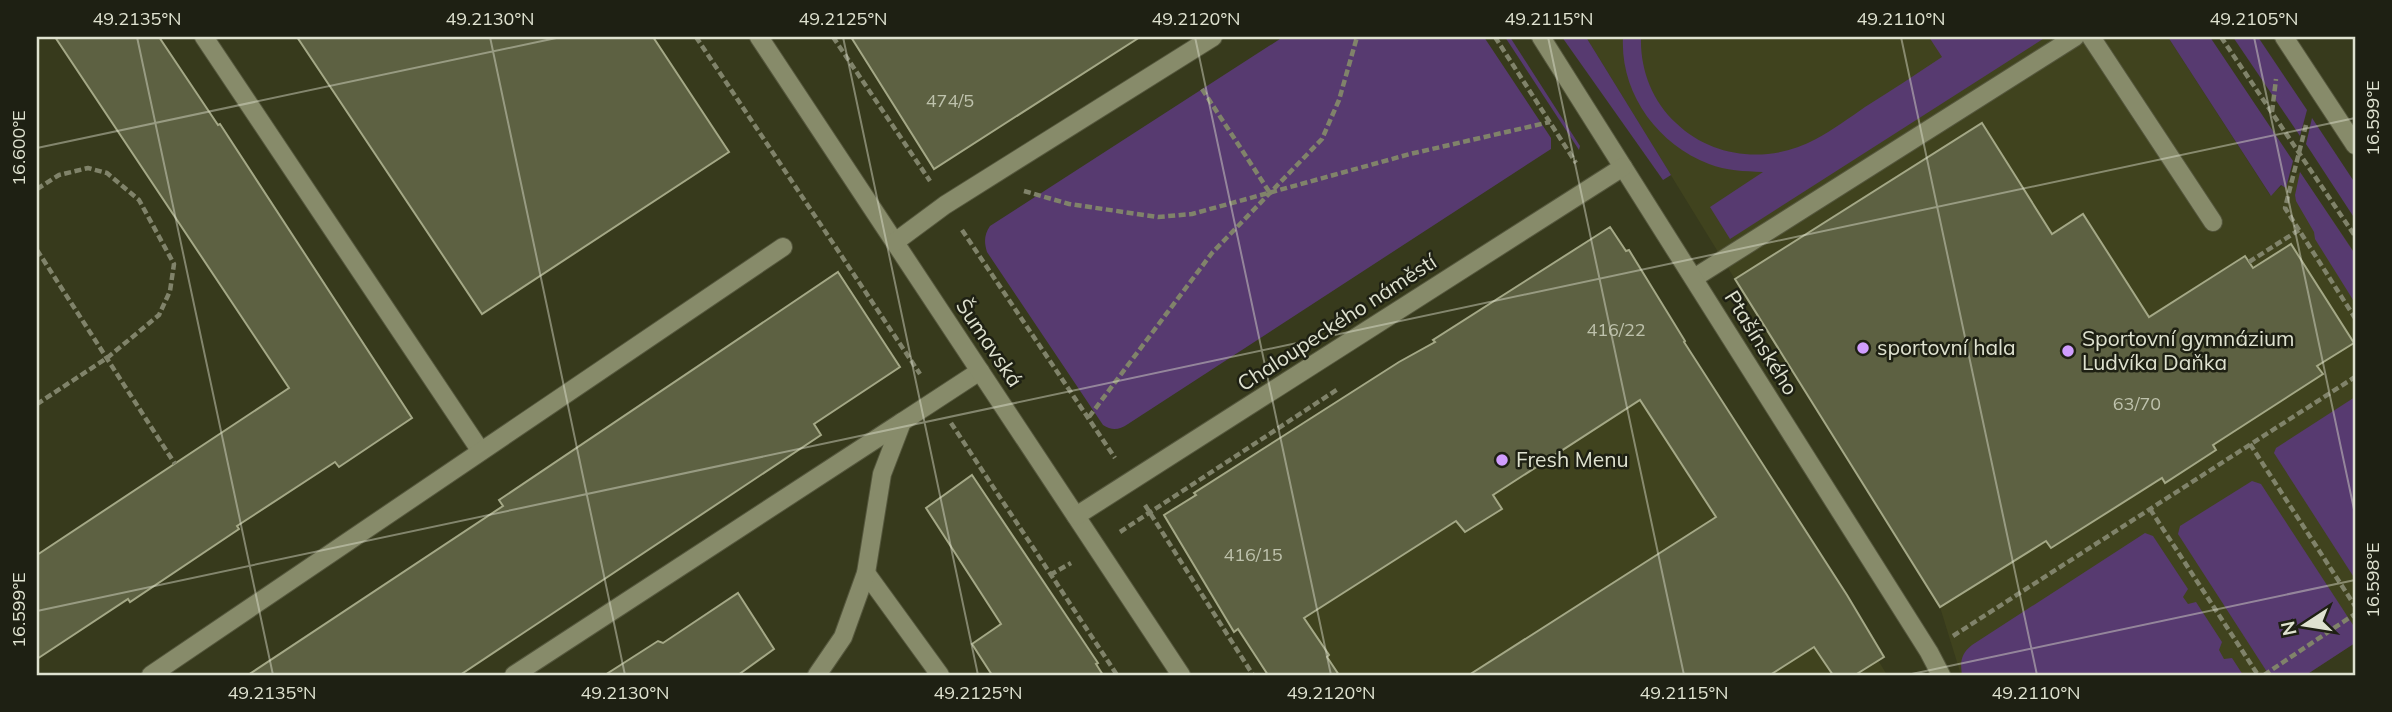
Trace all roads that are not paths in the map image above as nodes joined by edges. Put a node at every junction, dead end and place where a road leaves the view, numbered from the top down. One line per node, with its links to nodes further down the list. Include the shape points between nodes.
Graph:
1 (204, 37): 16 (street)
2 (759, 37): 11 (street, Šumavská)
3 (1213, 37): 11 (street, via 945,205)
4 (1541, 37): 9 (street, Ptašínského)
5 (2075, 37): 13 (street)
6 (2091, 37): 10 (street)
7 (2284, 37): 8 (street)
8 (2355, 145)
9 (1622, 167): 13 (street, Ptašínského); 17 (street, Chaloupeckého náměstí)
10 (2213, 222)
11 (895, 242): 14 (street, Šumavská)
12 (783, 247): 16 (street)
13 (1694, 278): 24 (street, Ptašínského)
14 (980, 371): 15 (street); 17 (street, Šumavská)
15 (902, 422): 18 (street, via 882,474); 20 (street)
16 (480, 450): 19 (street)
17 (1076, 516): 23 (street, Šumavská)
18 (866, 573): 21 (street, via 843,637); 22 (street)
19 (151, 675)
20 (514, 675)
21 (817, 675)
22 (940, 675)
23 (1181, 675)
24 (1941, 675)

